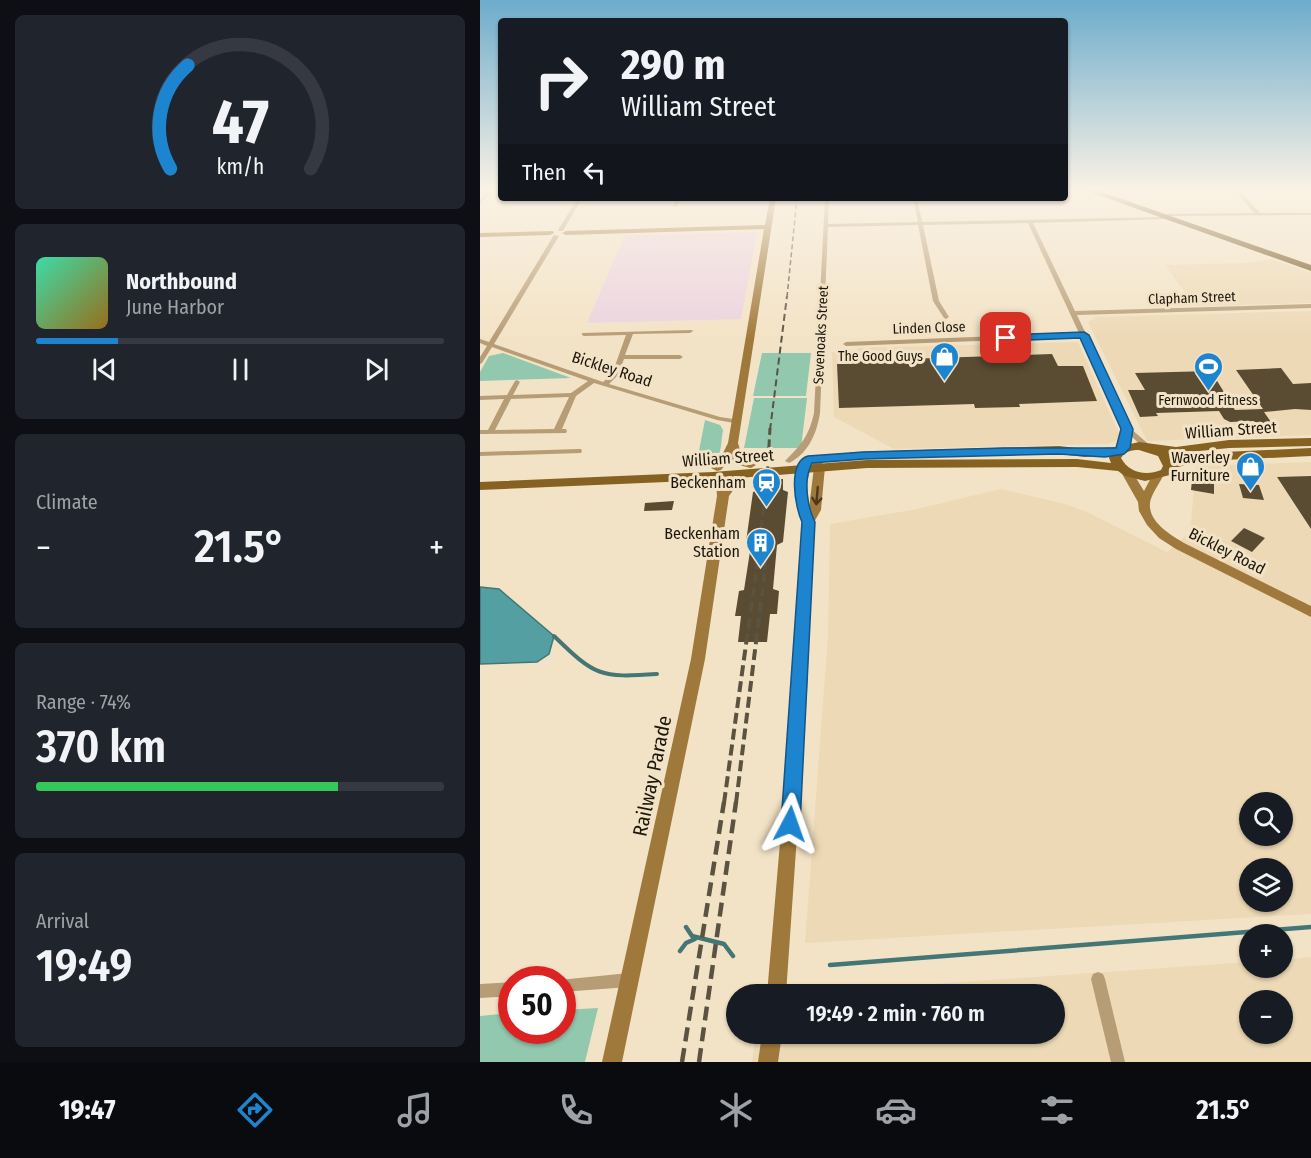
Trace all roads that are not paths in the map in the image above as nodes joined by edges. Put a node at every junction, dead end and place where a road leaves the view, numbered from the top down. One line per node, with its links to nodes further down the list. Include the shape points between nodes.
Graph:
1 (554, 240): 17 (street)
2 (767, 240): 27 (street)
3 (825, 240): 38 (street, Sevenoaks Street, via 817,413 814,431)
4 (922, 240): 10 (street, via 936,301)
5 (1039, 240): 9 (street)
6 (1230, 240): 7 (highway)
7 (1311, 268)
8 (1311, 306): 9 (street, Clapham Street)
9 (1074, 313): 14 (street)
10 (946, 317)
11 (690, 331): 12 (street)
12 (630, 333): 13 (street); 18 (street)
13 (584, 334)
14 (1084, 335): 16 (street, Linden Close); 28 (street)
15 (480, 341): 17 (street, Bickley Road)
16 (846, 344)
17 (490, 345): 20 (street); 21 (street, Bickley Road)
18 (621, 357): 19 (street); 23 (street, via 615,375)
19 (680, 357)
20 (480, 362)
21 (593, 381): 23 (street, Bickley Road); 24 (street)
22 (517, 382): 25 (street)
23 (603, 385): 27 (street, Bickley Road)
24 (573, 395): 25 (street); 29 (street)
25 (509, 397): 26 (street); 30 (street)
26 (480, 398)
27 (737, 422): 32 (street)
28 (1127, 429): 33 (street); 34 (street)
29 (560, 431): 30 (street)
30 (483, 434)
31 (1311, 442): 33 (main road, William Street, via 1228,444 1176,451)
32 (733, 443): 40 (street, via 737,459); 43 (street)
33 (1151, 448): 34 (main road, William Street); 41 (main road, via 1167,458)
34 (1122, 450): 39 (main road, William Street, via 1004,451); 42 (main road, via 1115,458)
35 (578, 451): 37 (street)
36 (1311, 452): 41 (main road, William Street, via 1202,458)
37 (480, 454)
38 (789, 461): 39 (main road, William Street); 40 (main road, William Street)
39 (811, 464): 42 (main road, William Street, via 1077,463); 44 (main road, William Street); 50 (street, one-way to 50, via 815,510); 50 (street, via 802,509)
40 (751, 465): 43 (main road, William Street)
41 (1169, 466): 45 (main road)
42 (1124, 470): 45 (main road, William Street, via 1144,477); 49 (street, Bickley Road)
43 (715, 472): 44 (main road, William Street); 46 (main road, William Street); 47 (main road, William Street); 48 (street)
44 (738, 475): 48 (street, Railway Parade)
45 (1157, 476): 49 (street)
46 (480, 481)
47 (480, 486)
48 (723, 496): 53 (street, Railway Parade, via 698,659)
49 (1144, 502): 51 (street, Bickley Road, via 1151,522 1163,535)
50 (808, 522): 55 (street, via 800,691)
51 (1311, 612)
52 (1098, 979): 61 (street)
53 (630, 980): 54 (street); 59 (street, Railway Parade)
54 (576, 984)
55 (777, 984)
56 (498, 990): 57 (street)
57 (480, 991)
58 (771, 1044): 60 (street)
59 (612, 1062)
60 (768, 1062)
61 (1118, 1062)

